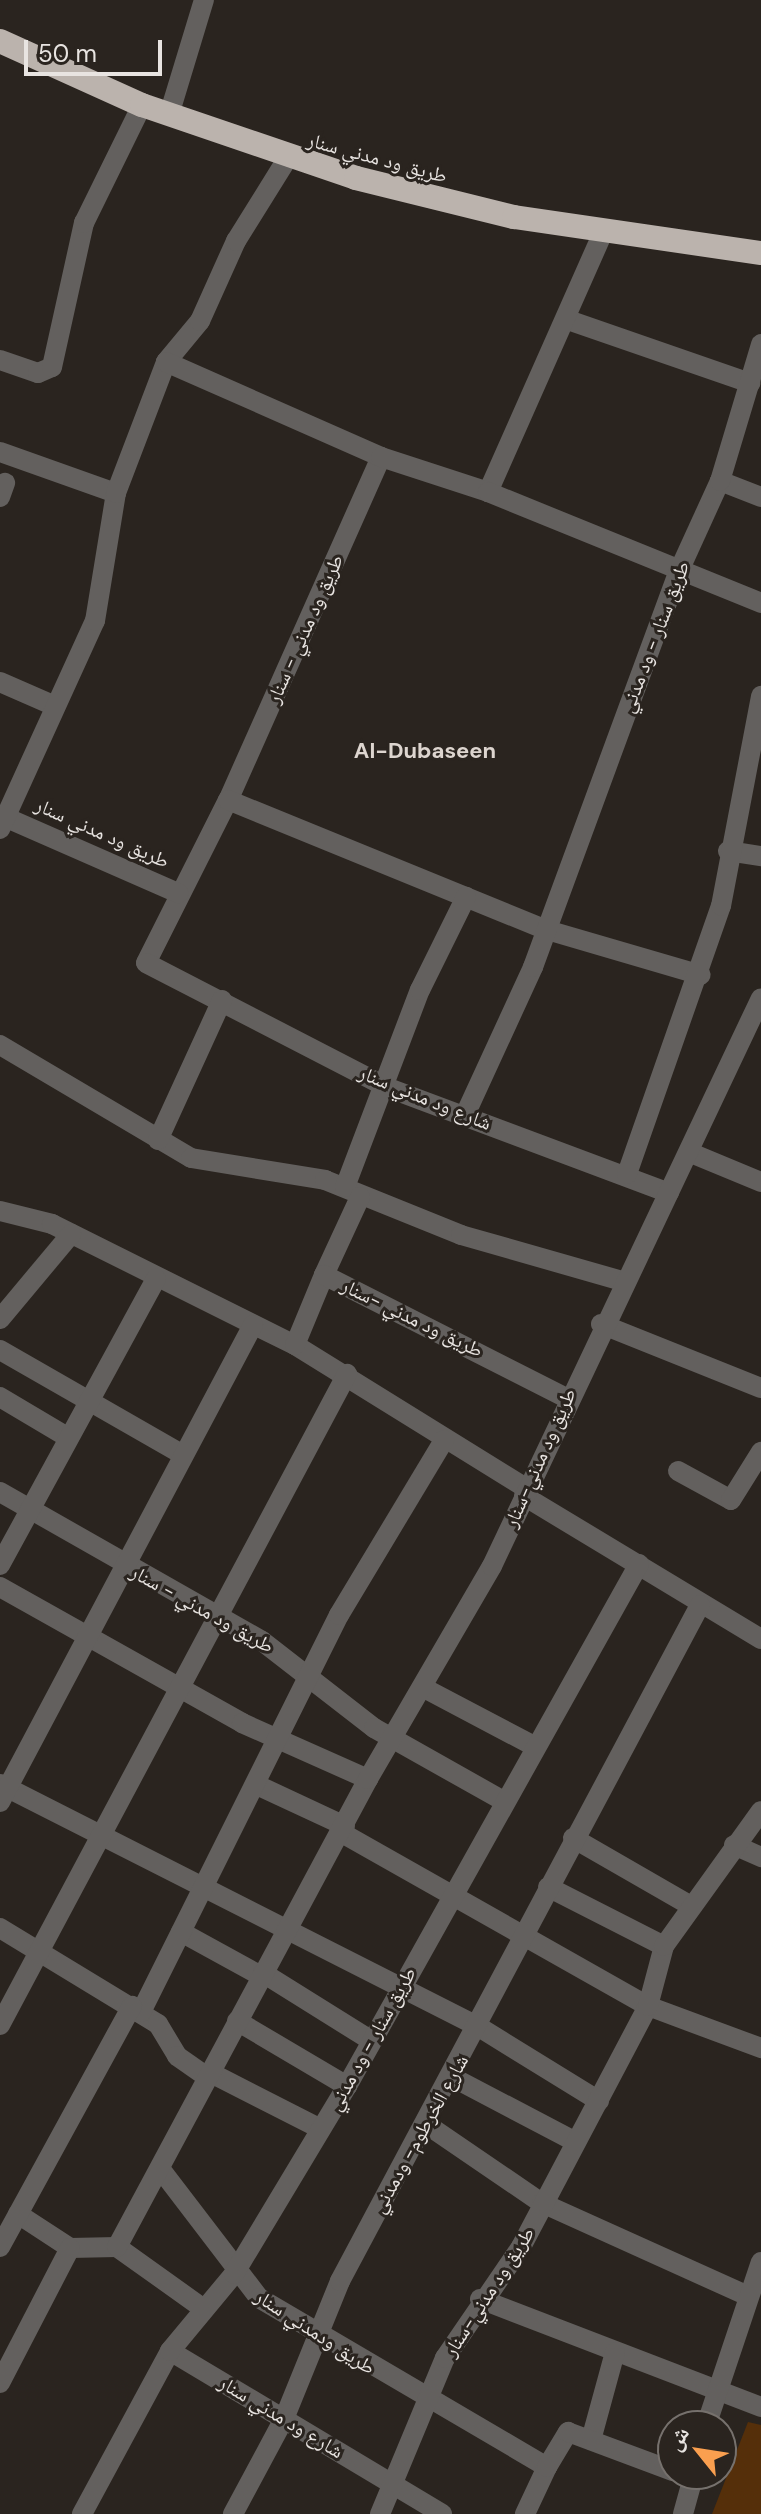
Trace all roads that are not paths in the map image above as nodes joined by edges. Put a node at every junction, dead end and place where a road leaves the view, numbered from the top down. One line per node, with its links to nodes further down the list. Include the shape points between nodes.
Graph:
1 (204, 0): 4 (street)
2 (0, 41): 3 (highway, طريق ود مدني سنار)
3 (142, 105): 4 (highway, طريق ود مدني سنار); 10 (street, via 84,223 52,367 38,373)
4 (169, 115): 5 (highway, طريق ود مدني سنار)
5 (287, 159): 6 (highway, طريق ود مدني سنار, via 442,201); 11 (street, via 236,241 200,321)
6 (603, 233): 7 (highway, طريق ود مدني سنار); 8 (street)
7 (761, 253)
8 (568, 320): 12 (street); 16 (street)
9 (761, 344): 12 (street, طريق سنار - ود مدني)
10 (0, 360)
11 (166, 362): 14 (street); 17 (street)
12 (750, 383): 15 (street, طريق سنار - ود مدني)
13 (0, 452): 17 (street)
14 (381, 457): 16 (street); 24 (street, طريق ود مدني - سنار)
15 (720, 481): 18 (street); 19 (street, طريق سنار - ود مدني)
16 (488, 492): 19 (street)
17 (116, 493): 23 (street, via 95,621)
18 (761, 497)
19 (678, 573): 20 (street); 30 (street, طريق سنار - ود مدني)
20 (761, 603)
21 (0, 682): 23 (street)
22 (761, 696): 26 (street)
23 (55, 706): 25 (street)
24 (228, 800): 28 (street, طريق ود مدني - سنار); 29 (street)
25 (3, 823): 28 (street, طريق ود مدني سنار)
26 (728, 851): 27 (street); 32 (street)
27 (761, 856)
28 (178, 893): 31 (street, طريق ود مدني - سنار)
29 (466, 897): 30 (street); 36 (street)
30 (547, 930): 32 (street); 37 (street, طريق سنار - ود مدني)
31 (146, 963): 33 (street, شارع ود مدني سنار)
32 (701, 975): 40 (street)
33 (222, 1000): 36 (street, شارع ود مدني سنار); 38 (street)
34 (758, 1005): 39 (street, طريق ود مدني-سنار)
35 (0, 1045): 38 (street)
36 (386, 1087): 37 (street, شارع ود مدني سنار); 42 (street)
37 (465, 1115): 40 (street, شارع ود مدني سنار)
38 (158, 1140): 42 (street, via 191,1158)
39 (691, 1153): 41 (street); 43 (street, طريق ود مدني-سنار)
40 (627, 1174): 43 (street, شارع ود مدني سنار)
41 (761, 1182)
42 (352, 1192): 46 (street); 48 (street)
43 (669, 1193): 48 (street, طريق ود مدني-سنار)
44 (0, 1211): 45 (street)
45 (71, 1234): 47 (street); 49 (street)
46 (324, 1275): 52 (street, طريق ود مدني -سنار); 57 (street, طريق ود مدني -سنار)
47 (156, 1279): 51 (street); 58 (street)
48 (623, 1281): 50 (street, طريق ود مدني-سنار)
49 (0, 1319)
50 (601, 1324): 55 (street); 57 (street, طريق ود مدني-سنار)
51 (253, 1325): 52 (street); 62 (street)
52 (295, 1345): 54 (street)
53 (0, 1350): 58 (street)
54 (347, 1374): 60 (street); 72 (street)
55 (761, 1388)
56 (0, 1397): 59 (street)
57 (566, 1398): 65 (street, طريق ود مدني-سنار)
58 (87, 1402): 59 (street); 62 (street)
59 (67, 1437): 66 (street)
60 (444, 1440): 65 (street); 75 (street)
61 (761, 1452): 63 (street, via 731,1500)
62 (183, 1455): 69 (street)
63 (678, 1471)
64 (0, 1492): 66 (street, طريق ود مدني - سنار)
65 (526, 1492): 67 (street); 77 (street, طريق ود مدني-سنار)
66 (31, 1509): 68 (street); 69 (street, طريق ود مدني - سنار)
67 (639, 1564): 71 (street); 80 (street, طريق سنار - ود مدني)
68 (0, 1565)
69 (124, 1567): 72 (street, طريق ود مدني - سنار); 73 (street)
70 (0, 1587): 73 (street)
71 (700, 1605): 74 (street); 88 (street, شارع الخرطوم- ودمدني)
72 (219, 1616): 75 (street, طريق ود مدني - سنار); 76 (street)
73 (86, 1637): 76 (street); 83 (street)
74 (761, 1639)
75 (310, 1674): 78 (street, طريق ود مدني - سنار); 79 (street)
76 (185, 1687): 79 (street); 87 (street)
77 (424, 1688): 78 (street, طريق ود مدني-سنار); 80 (street)
78 (395, 1738): 81 (street, طريق ود مدني-سنار); 84 (street)
79 (276, 1741): 81 (street); 82 (street)
80 (532, 1745): 84 (street, طريق سنار - ود مدني)
81 (368, 1779): 86 (street, طريق ود مدني-سنار)
82 (257, 1785): 86 (street); 92 (street)
83 (2, 1792): 87 (street)
84 (502, 1800): 93 (street, طريق سنار - ود مدني)
85 (761, 1811): 89 (street)
86 (344, 1829): 93 (street); 96 (street, طريق ود مدني-سنار)
87 (107, 1837): 92 (street); 100 (street)
88 (573, 1838): 91 (street, شارع الخرطوم- ودمدني); 94 (street)
89 (734, 1845): 90 (street); 94 (street, طريق ود مدني-سنار)
90 (761, 1857)
91 (548, 1887): 98 (street, شارع الخرطوم- ودمدني); 99 (street)
92 (202, 1890): 96 (street); 97 (street)
93 (454, 1891): 98 (street); 102 (street, طريق سنار - ود مدني)
94 (688, 1904): 99 (street, طريق ود مدني-سنار)
95 (0, 1928): 100 (street)
96 (290, 1929): 101 (street, طريق ود مدني-سنار); 102 (street)
97 (181, 1932): 101 (street); 104 (street)
98 (523, 1932): 103 (street); 107 (street, شارع الخرطوم- ودمدني)
99 (664, 1946): 103 (street, طريق ود مدني-سنار)
100 (42, 1950): 104 (street); 106 (street)
101 (262, 1974): 105 (street, طريق ود مدني-سنار); 108 (street)
102 (401, 1989): 107 (street); 108 (street, طريق سنار - ود مدني)
103 (648, 2006): 109 (street); 113 (street, طريق ود مدني-سنار)
104 (136, 2009): 110 (street, via 164,2031 177,2056); 119 (street)
105 (237, 2021): 110 (street, طريق ود مدني-سنار); 112 (street)
106 (0, 2025)
107 (479, 2027): 111 (street, شارع الخرطوم- ودمدني); 113 (street)
108 (372, 2041): 112 (street, طريق سنار - ود مدني)
109 (761, 2048)
110 (209, 2076): 115 (street); 117 (street, طريق ود مدني-سنار)
111 (452, 2077): 114 (street, شارع الخرطوم- ودمدني); 116 (street)
112 (347, 2086): 115 (street, طريق سنار - ود مدني)
113 (599, 2101): 116 (street, طريق ود مدني-سنار)
114 (426, 2124): 118 (street); 128 (street, شارع الخرطوم- ودمدني, via 340,2281)
115 (321, 2129): 124 (street, طريق سنار - ود مدني)
116 (574, 2141): 118 (street, طريق ود مدني-سنار)
117 (162, 2171): 121 (street, طريق ود مدني-سنار); 124 (street, طريق ودمدني سنار)
118 (542, 2203): 125 (street); 126 (street, طريق ود مدني-سنار, via 521,2247)
119 (18, 2214): 120 (street); 122 (street)
120 (0, 2247)
121 (117, 2247): 122 (street); 127 (street)
122 (70, 2248): 131 (street)
123 (761, 2262): 125 (street)
124 (234, 2274): 127 (street); 128 (street, طريق ودمدني سنار)
125 (746, 2295): 132 (street)
126 (480, 2299): 130 (street); 133 (street, طريق ود مدني-سنار)
127 (201, 2307): 129 (street)
128 (318, 2337): 133 (street, طريق ودمدني سنار); 136 (street, شارع الخرطوم- ودمدني)
129 (170, 2351): 136 (street, شارع ود مدني سنار); 142 (street)
130 (615, 2352): 132 (street); 137 (street)
131 (1, 2379)
132 (714, 2390): 134 (street); 135 (street)
133 (424, 2401): 139 (street); 140 (street, طريق ود مدني-سنار)
134 (761, 2407)
135 (710, 2410)
136 (284, 2419): 140 (street, شارع ود مدني سنار); 143 (street)
137 (591, 2440): 138 (street); 139 (street, via 562,2435)
138 (657, 2465)
139 (547, 2467): 146 (street)
140 (393, 2482): 144 (street, طريق ود مدني-سنار); 145 (street)
141 (687, 2490): 147 (street)
142 (82, 2514)
143 (233, 2514)
144 (380, 2514)
145 (442, 2514)
146 (525, 2514)
147 (683, 2514)

